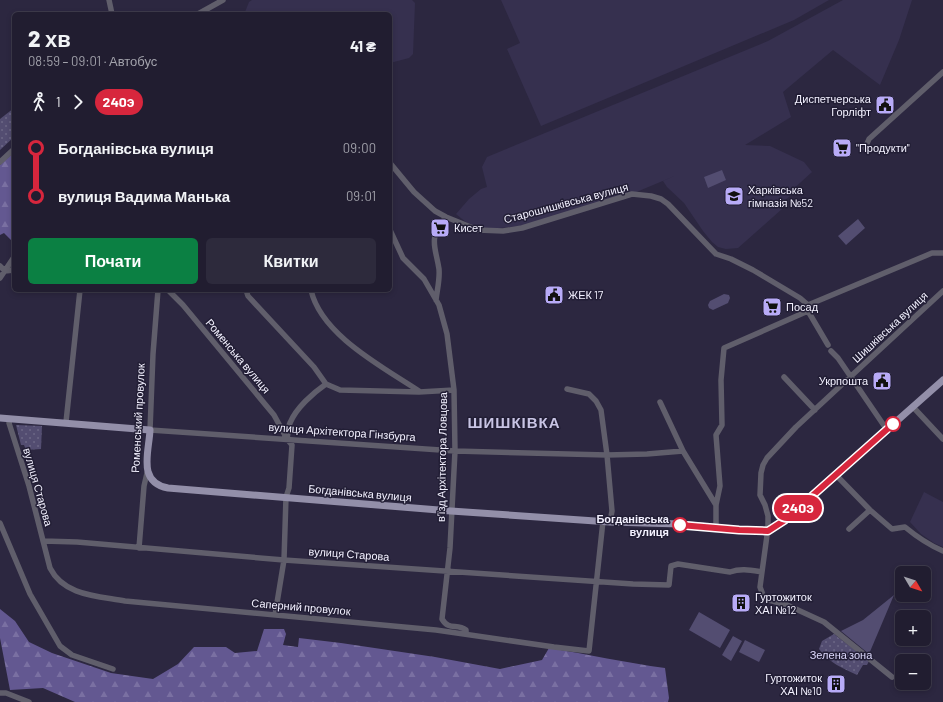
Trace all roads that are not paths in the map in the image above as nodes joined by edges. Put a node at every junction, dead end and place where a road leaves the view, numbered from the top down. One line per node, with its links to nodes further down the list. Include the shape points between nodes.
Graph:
1 (109, 0): 3 (street)
2 (223, 0): 4 (street)
3 (112, 12)
4 (202, 12)
5 (943, 72): 6 (street, via 869,139)
6 (865, 148)
7 (12, 151): 8 (street)
8 (0, 162)
9 (392, 165): 10 (street, Старошишківська вулиця, via 414,192 435,211)
10 (446, 217): 24 (street, via 434,234 433,244 439,270); 25 (street, Старошишківська вулиця, via 478,230 503,230 522,228 632,194 651,196 668,204 716,254 753,270 800,298)
11 (392, 234): 24 (street, в’їзд Архітектора Ловцова, via 404,258 424,279)
12 (943, 253): 25 (street, via 932,253)
13 (12, 260): 16 (street)
14 (0, 266): 16 (street)
15 (12, 270): 16 (street)
16 (5, 271): 17 (street)
17 (0, 278)
18 (943, 291): 28 (street, Шишківська вулиця)
19 (80, 292): 40 (street)
20 (158, 292): 41 (street, Роменський провулок)
21 (170, 292): 43 (street, Роменська вулиця, via 274,415)
22 (247, 292): 31 (street, via 314,367)
23 (311, 292): 34 (street, via 324,319 340,336 359,352)
24 (436, 300): 33 (street, в’їзд Архітектора Ловцова, via 447,334)
25 (808, 308): 26 (street); 51 (street, via 724,348 721,380 722,425 716,435 720,486)
26 (828, 345)
27 (831, 350): 28 (street)
28 (851, 376): 37 (street, Шишківська вулиця); 42 (street)
29 (784, 377): 37 (street)
30 (943, 380): 36 (main road)
31 (326, 384): 34 (street, via 340,390); 43 (street, via 302,405 289,423)
32 (567, 389): 47 (street, via 589,394 596,401 601,410)
33 (454, 390): 34 (street); 45 (street, в’їзд Архітектора Ловцова)
34 (419, 392)
35 (660, 402): 46 (street)
36 (913, 407): 42 (main road); 44 (street)
37 (815, 410): 58 (street, Шишківська вулиця, via 769,455 763,465 760,495 768,516)
38 (0, 418): 39 (main road, вулиця Архітектора Гінзбурга)
39 (10, 419): 40 (main road, вулиця Архітектора Гінзбурга); 59 (street, вулиця Старова, via 9,423)
40 (66, 422): 41 (main road, вулиця Архітектора Гінзбурга)
41 (150, 430): 43 (street, вулиця Архітектора Гінзбурга); 48 (main road, Роменський провулок)
42 (887, 430): 49 (main road)
43 (287, 439): 45 (street, вулиця Архітектора Гінзбурга); 50 (street, via 292,444)
44 (943, 439)
45 (454, 451): 47 (street, вулиця Архітектора Гінзбурга); 53 (street, в’їзд Архітектора Ловцова)
46 (683, 451): 47 (street, вулиця Архітектора Гінзбурга); 51 (street)
47 (607, 455): 54 (street, via 612,512)
48 (148, 473): 50 (main road, Богданівська вулиця, via 154,482 168,488); 60 (street, Роменський провулок, via 144,486)
49 (836, 475): 52 (street); 58 (main road, via 785,520)
50 (286, 497): 53 (main road, Богданівська вулиця); 62 (street)
51 (716, 505): 56 (street)
52 (870, 510): 57 (street); 61 (street, via 892,529 905,527)
53 (451, 512): 54 (main road, Богданівська вулиця); 63 (street, в’їзд Архітектора Ловцова)
54 (606, 522): 56 (main road, Богданівська вулиця, via 680,524); 65 (street)
55 (0, 523): 68 (street, via 30,594 60,646 72,655)
56 (716, 528): 58 (main road, Богданівська вулиця)
57 (849, 529)
58 (768, 531): 64 (street, Шишківська вулиця)
59 (43, 541): 60 (street, вулиця Старова); 66 (street, Саперний провулок, via 54,577 77,593 125,601)
60 (139, 548): 62 (street, вулиця Старова)
61 (943, 551)
62 (284, 560): 63 (street, вулиця Старова); 66 (street)
63 (448, 571): 65 (street, вулиця Старова); 67 (street, в’їзд Архітектора Ловцова, via 442,619 450,627 462,626)
64 (762, 572): 65 (street, вулиця Старова, via 745,569 730,572 678,564 671,566 669,585); 69 (street, Шишківська вулиця, via 762,595 824,622)
65 (597, 581): 67 (street, Саперний провулок, via 589,651)
66 (275, 615): 67 (street, Саперний провулок)
67 (466, 634)
68 (113, 669)
69 (892, 677)
70 (0, 694): 71 (street, via 6,693)
71 (29, 702)

